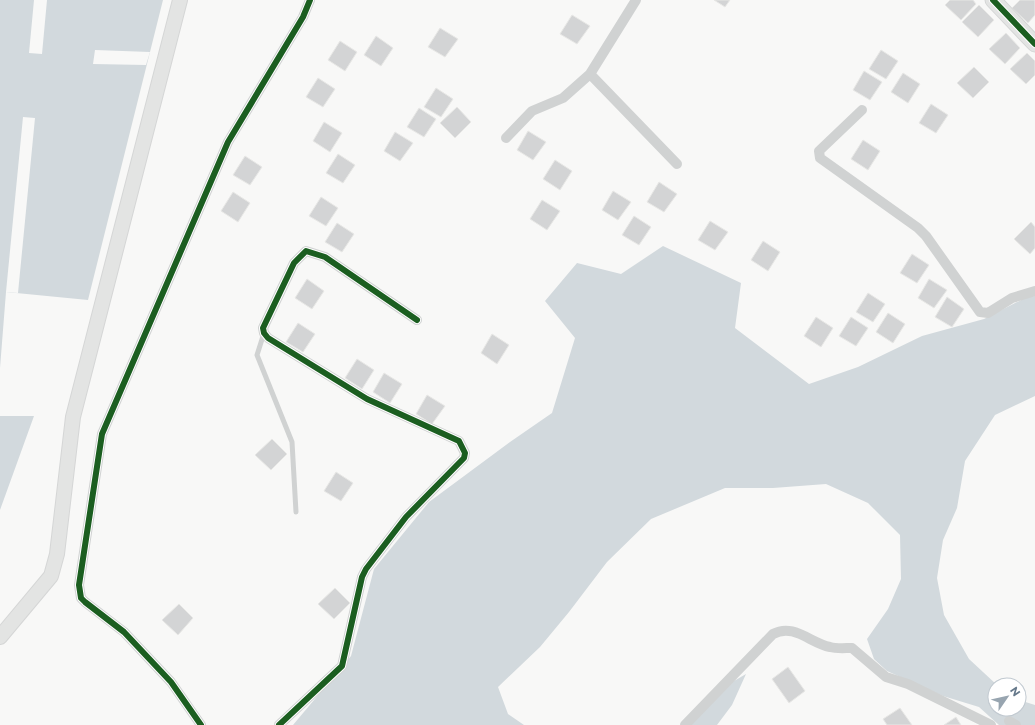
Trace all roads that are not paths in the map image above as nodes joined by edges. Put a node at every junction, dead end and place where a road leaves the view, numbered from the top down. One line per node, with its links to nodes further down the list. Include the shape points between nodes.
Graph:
1 (180, 0): 14 (street, via 73,417 57,554 51,576)
2 (310, 0): 15 (street, via 303,17 228,142 100,441 79,585 81,598 124,632 172,682)
3 (636, 0): 6 (street)
4 (993, 0): 5 (main road)
5 (1035, 44)
6 (590, 74): 8 (street, via 563,98 532,111); 9 (street)
7 (862, 110): 10 (street, via 820,151 820,158 918,228 980,312 988,313 1012,298)
8 (506, 138)
9 (677, 164)
10 (1035, 291)
11 (417, 320): 12 (street, via 326,257 306,251 294,263 263,328)
12 (264, 333): 13 (lane, via 257,355 292,442); 16 (street, via 268,338 367,398 459,441 465,453 464,458 406,517 364,573 342,666)
13 (296, 512)
14 (0, 638)
15 (201, 725)
16 (279, 725)
17 (685, 725): 18 (street, via 773,634 788,630 828,647 852,648 886,677 908,684)
18 (991, 725)

